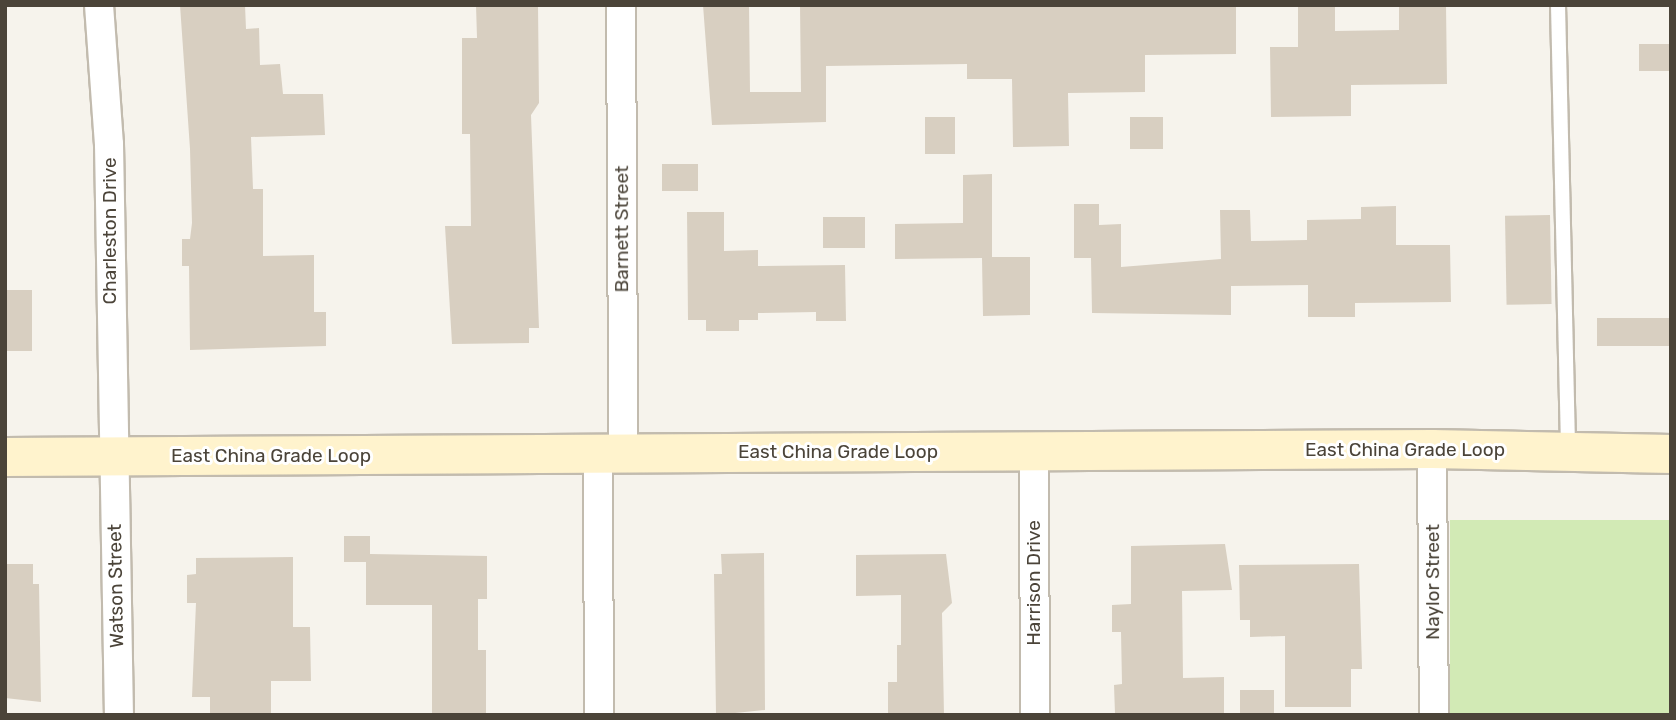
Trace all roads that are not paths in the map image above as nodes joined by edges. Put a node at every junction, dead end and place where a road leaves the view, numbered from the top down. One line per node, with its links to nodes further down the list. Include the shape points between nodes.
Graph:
1 (99, 5): 10 (street, Charleston Drive, via 109,144)
2 (621, 5): 7 (street, Barnett Street)
3 (1558, 5): 6 (lane)
4 (1432, 449): 5 (main road, East China Grade Loop); 6 (main road, East China Grade Loop); 14 (street, Naylor Street)
5 (1034, 451): 7 (main road, East China Grade Loop); 13 (street, Harrison Drive)
6 (1569, 452): 8 (main road, East China Grade Loop)
7 (610, 454): 10 (main road, East China Grade Loop); 12 (street, Barnett Street)
8 (1671, 454)
9 (5, 457): 10 (main road, East China Grade Loop)
10 (112, 457): 11 (street, Watson Street)
11 (118, 715)
12 (599, 715)
13 (1035, 715)
14 (1434, 715)

